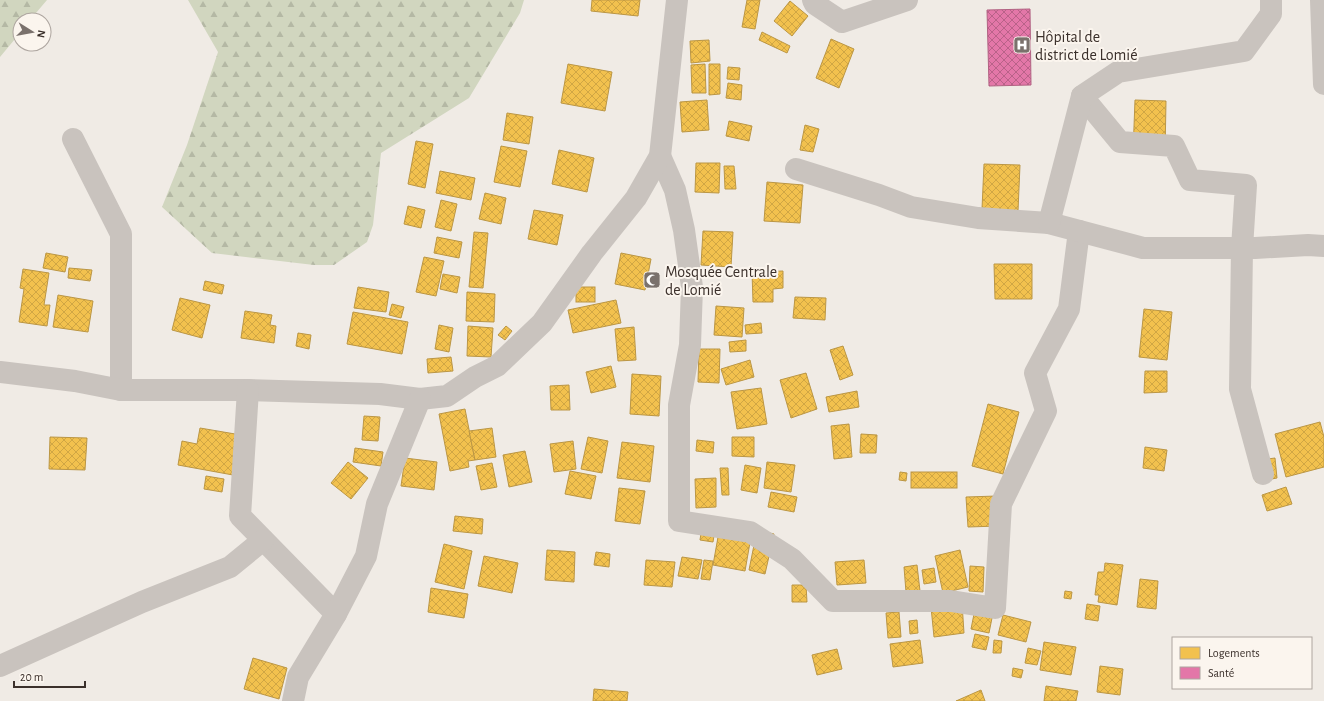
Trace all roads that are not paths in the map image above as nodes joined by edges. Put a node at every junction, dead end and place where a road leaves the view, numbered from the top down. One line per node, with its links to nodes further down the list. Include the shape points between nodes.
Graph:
1 (677, 0): 10 (street)
2 (813, 0): 3 (street, via 842,22)
3 (907, 0)
4 (1272, 0): 8 (street, via 1271,14 1244,50 1118,72)
5 (1321, 0): 6 (street)
6 (1323, 28): 7 (street)
7 (1324, 84)
8 (1082, 96): 12 (street); 15 (street, via 1120,142 1174,146 1190,180 1246,185)
9 (73, 139): 17 (street, via 121,234)
10 (660, 156): 13 (street, via 675,190 692,287 690,345 679,405 679,521 750,532 792,559 833,601 951,601 995,608 1001,504 1046,411 1035,373 1069,308); 19 (street, via 636,198 592,253 542,323 497,366 447,396)
11 (796, 169): 12 (street, via 879,194 911,207 978,218)
12 (1049, 223): 13 (street)
13 (1079, 230): 15 (street, via 1143,248)
14 (1324, 246): 15 (street)
15 (1242, 248): 20 (street, via 1240,389)
16 (0, 372): 17 (street, via 75,381)
17 (121, 390): 18 (street)
18 (248, 390): 19 (street, via 380,394); 21 (street, via 240,516)
19 (420, 398): 22 (street, via 377,504 366,556)
20 (1263, 474)
21 (263, 540): 22 (street); 23 (street, via 230,567 142,602)
22 (336, 614): 24 (street, via 298,677)
23 (0, 666)
24 (293, 701)

